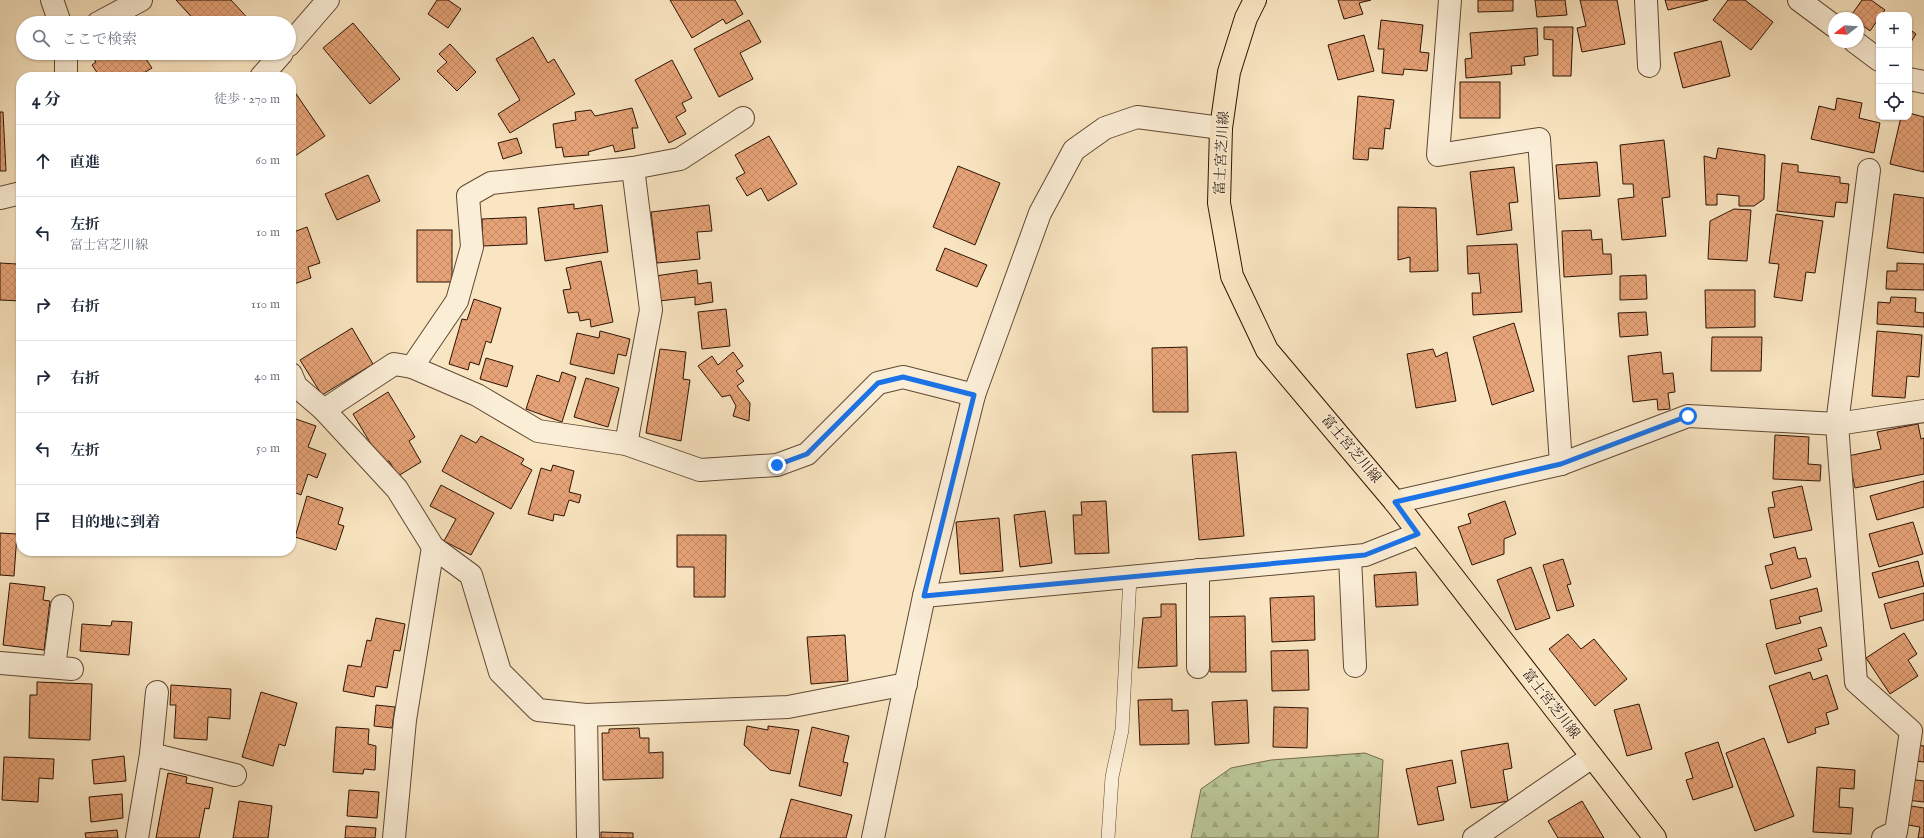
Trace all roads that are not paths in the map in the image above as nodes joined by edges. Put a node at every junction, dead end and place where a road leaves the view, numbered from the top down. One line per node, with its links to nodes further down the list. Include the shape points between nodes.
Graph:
1 (52, 0): 8 (street)
2 (141, 0): 9 (street)
3 (328, 0): 11 (street)
4 (1255, 0): 22 (main road, 富士宮芝川線, via 1246,18 1229,72)
5 (1450, 0): 34 (street, via 1438,155 1539,139)
6 (1646, 0): 16 (street)
7 (1799, 0): 10 (street)
8 (58, 16)
9 (111, 16)
10 (1828, 22)
11 (296, 37)
12 (1863, 48): 13 (street)
13 (1876, 58)
14 (66, 60): 17 (street)
15 (276, 60): 18 (street)
16 (1649, 66)
17 (66, 72)
18 (266, 72)
19 (1912, 80): 20 (street)
20 (1924, 82)
21 (743, 118): 23 (street, via 680,159)
22 (1221, 128): 29 (street, via 1136,117 1105,128 1074,150 1040,213); 35 (main road, 富士宮芝川線, via 1219,203 1232,276 1267,350)
23 (633, 168): 27 (street, via 491,183 468,196 472,247 457,301); 33 (street, via 651,310)
24 (1870, 170): 32 (street)
25 (16, 194): 26 (street)
26 (0, 198)
27 (412, 367): 30 (street, via 394,364); 33 (street, via 477,395 538,431)
28 (296, 386): 30 (street)
29 (974, 395): 33 (street, via 903,377 878,383 807,454 777,465 700,470); 41 (street)
30 (324, 410): 37 (street, via 397,489)
31 (1924, 411): 32 (street)
32 (1837, 424): 34 (street, via 1688,416); 49 (street, via 1856,682)
33 (626, 444)
34 (1561, 464): 35 (street)
35 (1395, 502): 36 (main road, 富士宮芝川線)
36 (1418, 534): 38 (street, via 1365,555); 51 (main road, 富士宮芝川線)
37 (433, 547): 48 (street, via 471,575 500,672 538,710); 54 (street, via 405,720)
38 (1350, 557): 39 (street); 44 (street)
39 (1198, 570): 40 (street); 45 (street)
40 (1130, 577): 41 (street); 57 (lane, via 1122,730 1112,777)
41 (924, 596): 46 (street)
42 (62, 606): 43 (street, via 63,668)
43 (0, 663)
44 (1355, 666)
45 (1198, 667)
46 (906, 684): 48 (street, via 788,707); 56 (street)
47 (157, 692): 50 (street)
48 (586, 715): 55 (street)
49 (1917, 728): 60 (street, via 1896,832)
50 (150, 754): 52 (street); 53 (street)
51 (1592, 757): 58 (street); 59 (main road, 富士宮芝川線)
52 (235, 775)
53 (137, 838)
54 (394, 838)
55 (588, 838)
56 (873, 838)
57 (1108, 838)
58 (1474, 838)
59 (1655, 838)
60 (1883, 838)

